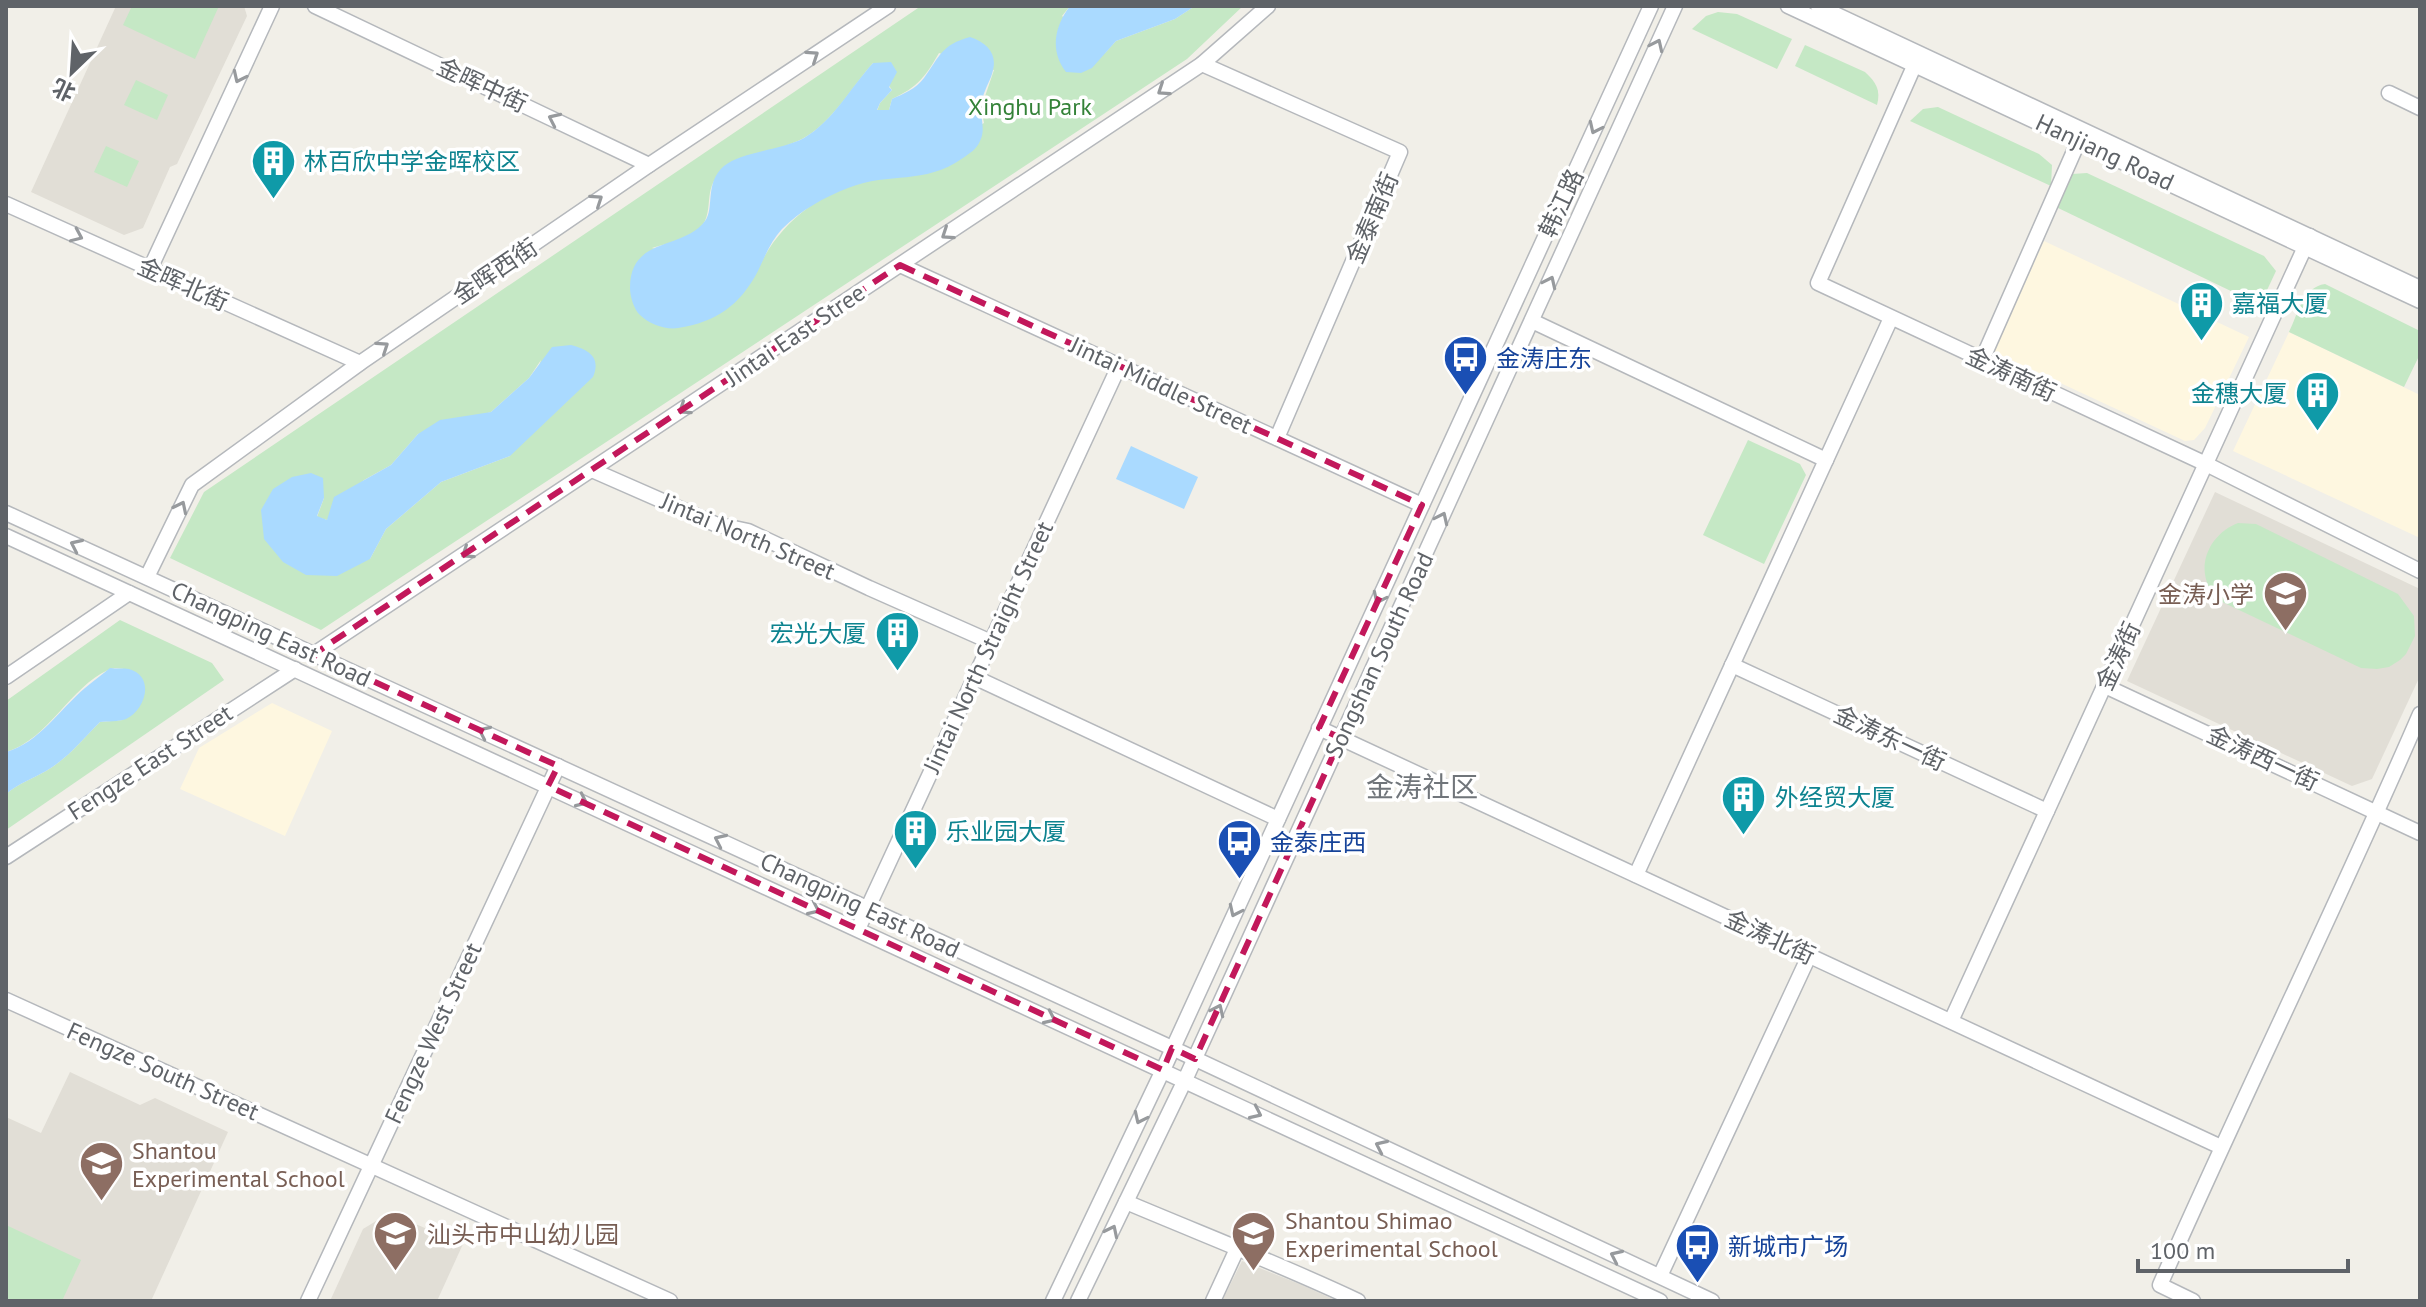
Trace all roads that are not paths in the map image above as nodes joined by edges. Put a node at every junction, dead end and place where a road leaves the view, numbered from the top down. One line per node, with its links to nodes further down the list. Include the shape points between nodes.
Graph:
1 (272, 6): 18 (street, one-way to 18)
2 (315, 6): 14 (street, 金晖中街, one-way to 2)
3 (888, 6): 14 (street, 金晖西街, one-way to 3)
4 (1268, 6): 9 (street, Jintai East Stree)
5 (1651, 6): 26 (street, 韩江路, one-way to 26)
6 (1675, 6): 22 (street, Songshan South Road, one-way to 6)
7 (1788, 6): 10 (street, Hanjiang Road)
8 (1818, 6): 16 (street, Hanjiang Road)
9 (1202, 64): 17 (street, Jintai East Stree, one-way to 17); 27 (street, 金泰南街, via 1400,152)
10 (1915, 64): 13 (street, Hanjiang Road); 21 (street, 金涛南街, via 1818,283)
11 (2389, 93): 12 (street)
12 (2420, 108)
13 (2079, 140): 16 (street, Hanjiang Road); 23 (street)
14 (649, 165): 24 (street, 金晖西街, one-way to 14)
15 (6, 204): 18 (street, 金晖北街, one-way to 18)
16 (2308, 242): 19 (street, Hanjiang Road); 20 (street, Hanjiang Road); 29 (street, 金涛街)
17 (900, 265): 25 (street, Jintai Middle Street); 30 (street, Jintai East Stree, one-way to 30)
18 (150, 269): 24 (street, 金晖北街)
19 (2420, 288)
20 (2420, 301)
21 (1891, 318): 23 (street, 金涛南街); 28 (street)
22 (1532, 321): 28 (street); 46 (street, Songshan South Road, one-way to 22)
23 (1982, 360): 29 (street, 金涛南街)
24 (360, 363): 35 (street, 金晖西街, one-way to 24, via 192,485)
25 (1119, 366): 27 (street, Jintai Middle Street); 37 (street, Jintai North Straight Street)
26 (1470, 400): 31 (street, Songshan South Road)
27 (1277, 438): 31 (street, Jintai Middle Street)
28 (1826, 460): 39 (street)
29 (2206, 464): 34 (street, 金涛南街); 43 (street, 金涛街)
30 (592, 470): 37 (street, Jintai North Street, via 715,524 748,531); 38 (street, Jintai East Stree, one-way to 38)
31 (1422, 505): 45 (street, Songshan South Road, one-way to 45)
32 (6, 513): 35 (street, Changping East Road, one-way to 32)
33 (6, 536): 36 (street)
34 (2420, 571)
35 (147, 577): 38 (street, Changping East Road)
36 (129, 593): 40 (street, Changping East Road); 41 (street)
37 (991, 642): 42 (street, Jintai North Straight Street)
38 (314, 654): 47 (street, Changping East Road, one-way to 38)
39 (1732, 665): 49 (street, 金涛东一街); 54 (street)
40 (295, 669): 48 (street, Changping East Road); 53 (street, Fengze East Street)
41 (6, 677)
42 (974, 677): 51 (street); 55 (street, Jintai North Straight Street)
43 (2105, 686): 49 (street, 金涛街); 50 (street, 金涛西一街)
44 (2420, 714): 50 (street)
45 (1319, 728): 46 (street, 金涛北街); 51 (street, Songshan South Road)
46 (1341, 738): 54 (street, 金涛北街); 61 (street, Songshan South Road, one-way to 46)
47 (558, 766): 48 (street, Fengze West Street); 55 (street, Changping East Road, one-way to 47)
48 (548, 786): 56 (street, Changping East Road, one-way to 56); 65 (street, Fengze West Street)
49 (2047, 811): 59 (street, 金涛街)
50 (2378, 812): 52 (street, 金涛西一街); 64 (street)
51 (1278, 819): 60 (street, Songshan South Road, one-way to 60)
52 (2420, 833)
53 (6, 857)
54 (1636, 875): 57 (street, 金涛北街)
55 (867, 908): 56 (street, Jintai North Straight Street); 60 (street, Changping East Road)
56 (858, 929): 62 (street, Changping East Road, one-way to 62)
57 (1809, 956): 59 (street, 金涛北街); 68 (street)
58 (6, 1000): 65 (street, Fengze South Street)
59 (1951, 1021): 64 (street, 金涛北街)
60 (1172, 1048): 61 (street, Changping East Road); 62 (street, Songshan South Road)
61 (1195, 1059): 63 (street, Songshan South Road); 68 (street, Changping East Road, one-way to 61)
62 (1163, 1070): 63 (street, Changping East Road); 71 (street, Songshan South Road, one-way to 71)
63 (1185, 1080): 66 (street, Songshan South Road); 75 (street, Changping East Road, one-way to 75)
64 (2221, 1147): 77 (street, via 2160,1285)
65 (371, 1166): 69 (street, Fengze West Street); 70 (street, Fengze South Street)
66 (1126, 1202): 67 (street); 72 (street, Songshan South Road, one-way to 66)
67 (1237, 1249): 73 (street); 74 (street)
68 (1660, 1276): 76 (street, Changping East Road)
69 (308, 1301)
70 (670, 1301)
71 (1053, 1301)
72 (1078, 1301)
73 (1213, 1301)
74 (1358, 1301)
75 (1660, 1301)
76 (1712, 1301)
77 (2193, 1301)

